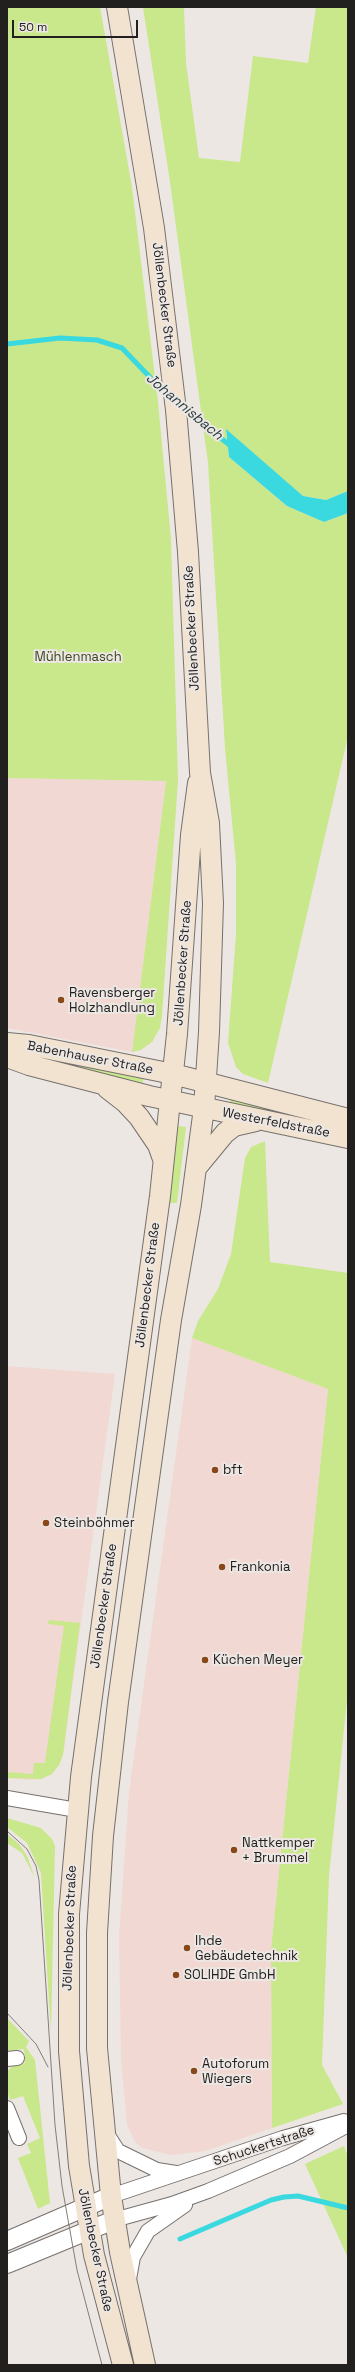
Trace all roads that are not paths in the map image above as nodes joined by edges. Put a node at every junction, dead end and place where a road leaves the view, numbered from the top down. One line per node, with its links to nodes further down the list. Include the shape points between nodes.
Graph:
1 (117, 7): 2 (main road, Jöllenbecker Straße, via 139,130 168,334 185,495)
2 (200, 773): 5 (main road, Jöllenbecker Straße, via 191,835); 6 (main road, Jöllenbecker Straße, via 209,823 213,903)
3 (7, 1043): 5 (main road, Babenhauser Straße, via 29,1045)
4 (7, 1057): 7 (main road, Babenhauser Straße)
5 (173, 1074): 6 (main road, Babenhauser Straße); 8 (main road, Jöllenbecker Straße)
6 (206, 1082): 9 (main road, Jöllenbecker Straße); 10 (main road, Westerfeldstraße)
7 (101, 1084): 8 (main road, Babenhauser Straße); 13 (main road, via 140,1117 158,1145)
8 (170, 1101): 9 (main road, Babenhauser Straße); 13 (main road, Jöllenbecker Straße)
9 (204, 1108): 11 (main road, Westerfeldstraße); 14 (main road, Jöllenbecker Straße)
10 (348, 1119)
11 (262, 1121): 12 (main road, Westerfeldstraße); 14 (main road, via 234,1126 209,1150)
12 (348, 1138)
13 (164, 1161): 16 (main road, Jöllenbecker Straße)
14 (196, 1167): 17 (main road, Jöllenbecker Straße, via 156,1422 116,1717)
15 (7, 1798): 16 (street)
16 (78, 1810): 17 (main road); 26 (main road, Jöllenbecker Straße, via 69,1914 68,2017 73,2112)
17 (106, 1813): 20 (main road, Jöllenbecker Straße, via 98,1905 96,1992)
18 (7, 2108): 22 (street)
19 (348, 2120): 23 (street, Schuckertstraße, via 283,2138)
20 (103, 2124): 23 (street, Schuckertstraße, via 118,2151 157,2170); 25 (main road, Jöllenbecker Straße)
21 (348, 2125): 24 (street, Schuckertstraße, via 290,2156)
22 (19, 2138)
23 (180, 2173): 25 (street, Schuckertstraße)
24 (208, 2191): 27 (street, Schuckertstraße); 31 (street, Schuckertstraße, via 168,2215 146,2235 133,2257 129,2279)
25 (111, 2196): 26 (street); 27 (main road, Jöllenbecker Straße)
26 (85, 2206): 28 (main road, Jöllenbecker Straße); 29 (street)
27 (114, 2220): 28 (street); 31 (main road, Jöllenbecker Straße)
28 (89, 2230): 30 (street); 32 (main road, Jöllenbecker Straße)
29 (7, 2241)
30 (7, 2264)
31 (130, 2301): 33 (main road, Jöllenbecker Straße)
32 (123, 2365)
33 (146, 2365)

